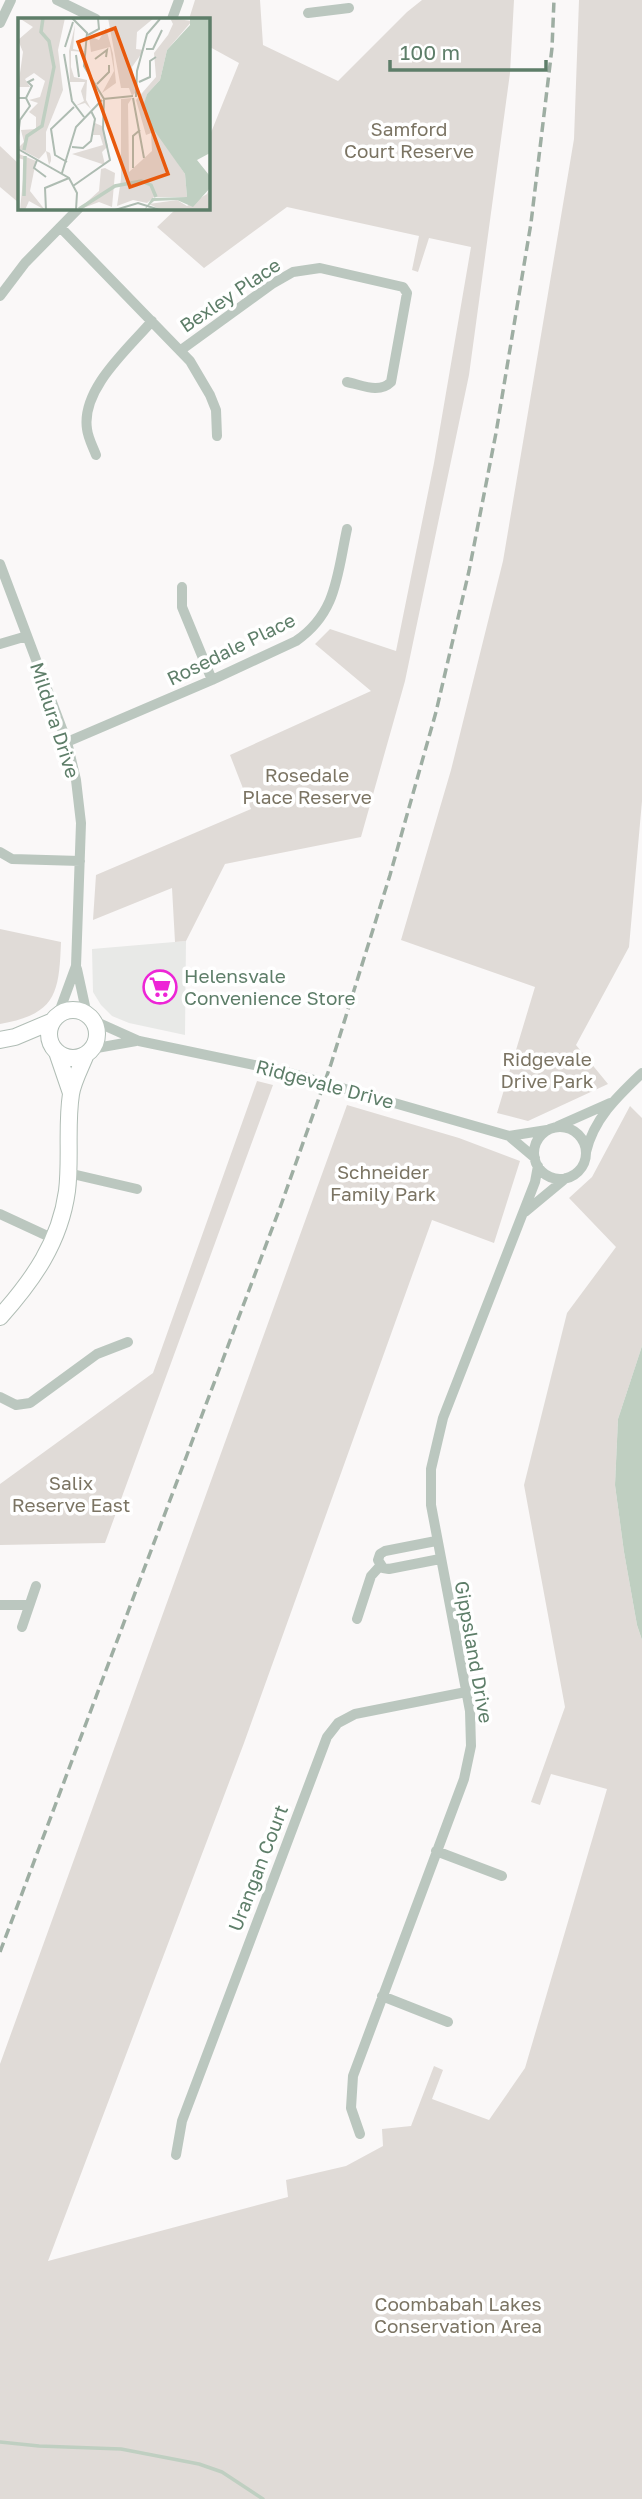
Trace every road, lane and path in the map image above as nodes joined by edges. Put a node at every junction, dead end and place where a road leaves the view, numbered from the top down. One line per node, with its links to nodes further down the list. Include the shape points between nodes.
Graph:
1 (11, 0): 9 (street)
2 (57, 0): 7 (street)
3 (179, 0): 8 (street)
4 (327, 5): 5 (street); 6 (street)
5 (349, 8)
6 (308, 13)
7 (94, 18)
8 (172, 18)
9 (0, 23)
10 (77, 210): 11 (street)
11 (61, 228): 12 (street); 13 (street)
12 (0, 296)
13 (152, 321): 14 (street); 17 (street, via 90,399 87,431)
14 (181, 350): 15 (street, Bexley Place, via 293,272 320,268 403,287 407,293 391,382 377,389); 16 (street, via 211,395)
15 (347, 382)
16 (217, 436)
17 (96, 455)
18 (346, 529): 23 (street, Rosedale Place, via 332,598 316,625 296,641)
19 (0, 564): 21 (street, Mildura Drive)
20 (182, 587): 23 (street, via 182,607)
21 (27, 636): 22 (street); 24 (street, Mildura Drive)
22 (0, 644)
23 (212, 680): 24 (street, Rosedale Place)
24 (66, 742): 26 (street, Mildura Drive, via 79,800)
25 (0, 852): 26 (street, via 12,859)
26 (80, 860): 27 (street, Mildura Drive)
27 (76, 966): 28 (street, Mildura Drive); 29 (street, Mildura Drive)
28 (89, 1017): 29 (street, via 72,1010); 31 (street, Ridgevale Drive); 33 (street, via 97,1035)
29 (56, 1018): 30 (street); 32 (street, via 49,1033)
30 (7, 1039): 32 (street)
31 (139, 1041): 33 (street, Ridgevale Drive); 38 (street, Ridgevale Drive, bridge, via 283,1071)
32 (55, 1049): 33 (street, via 71,1058); 35 (street)
33 (89, 1052): 35 (street)
34 (642, 1073): 36 (street)
35 (71, 1093): 41 (street)
36 (612, 1101): 37 (street, Ridgevale Drive); 39 (street, via 590,1136)
37 (551, 1129): 38 (street, Ridgevale Drive); 39 (street, via 563,1127 577,1134); 40 (street, via 536,1142)
38 (509, 1136): 40 (street, Ridgevale Drive)
39 (586, 1155): 42 (street, via 579,1170)
40 (536, 1162): 42 (street, via 550,1177); 45 (street, Gippsland Drive, via 535,1182)
41 (68, 1173): 43 (street); 46 (street)
42 (566, 1178): 45 (street, Gippsland Drive)
43 (137, 1189)
44 (0, 1214): 46 (street)
45 (523, 1214): 50 (street, Gippsland Drive, via 438,1435 430,1489)
46 (54, 1239): 47 (street, via 29,1285)
47 (0, 1317)
48 (128, 1342): 49 (street, via 97,1354 30,1403 16,1405)
49 (0, 1397)
50 (436, 1541): 51 (street, Gippsland Drive); 52 (street, via 382,1552)
51 (440, 1559): 52 (street, via 389,1569); 58 (street, Gippsland Drive)
52 (380, 1566): 56 (street, via 371,1576)
53 (36, 1586): 55 (street)
54 (0, 1605): 55 (street)
55 (29, 1605): 57 (street)
56 (357, 1619)
57 (22, 1627)
58 (466, 1692): 59 (street, Gippsland Drive, via 471,1729 468,1765); 64 (street, Urangan Court, via 355,1714 338,1723 327,1737 182,2121)
59 (436, 1851): 60 (street); 61 (street, Gippsland Drive)
60 (502, 1876)
61 (382, 1996): 62 (street); 63 (street, Gippsland Drive, via 353,2076 351,2108)
62 (448, 2022)
63 (360, 2134)
64 (176, 2155)

